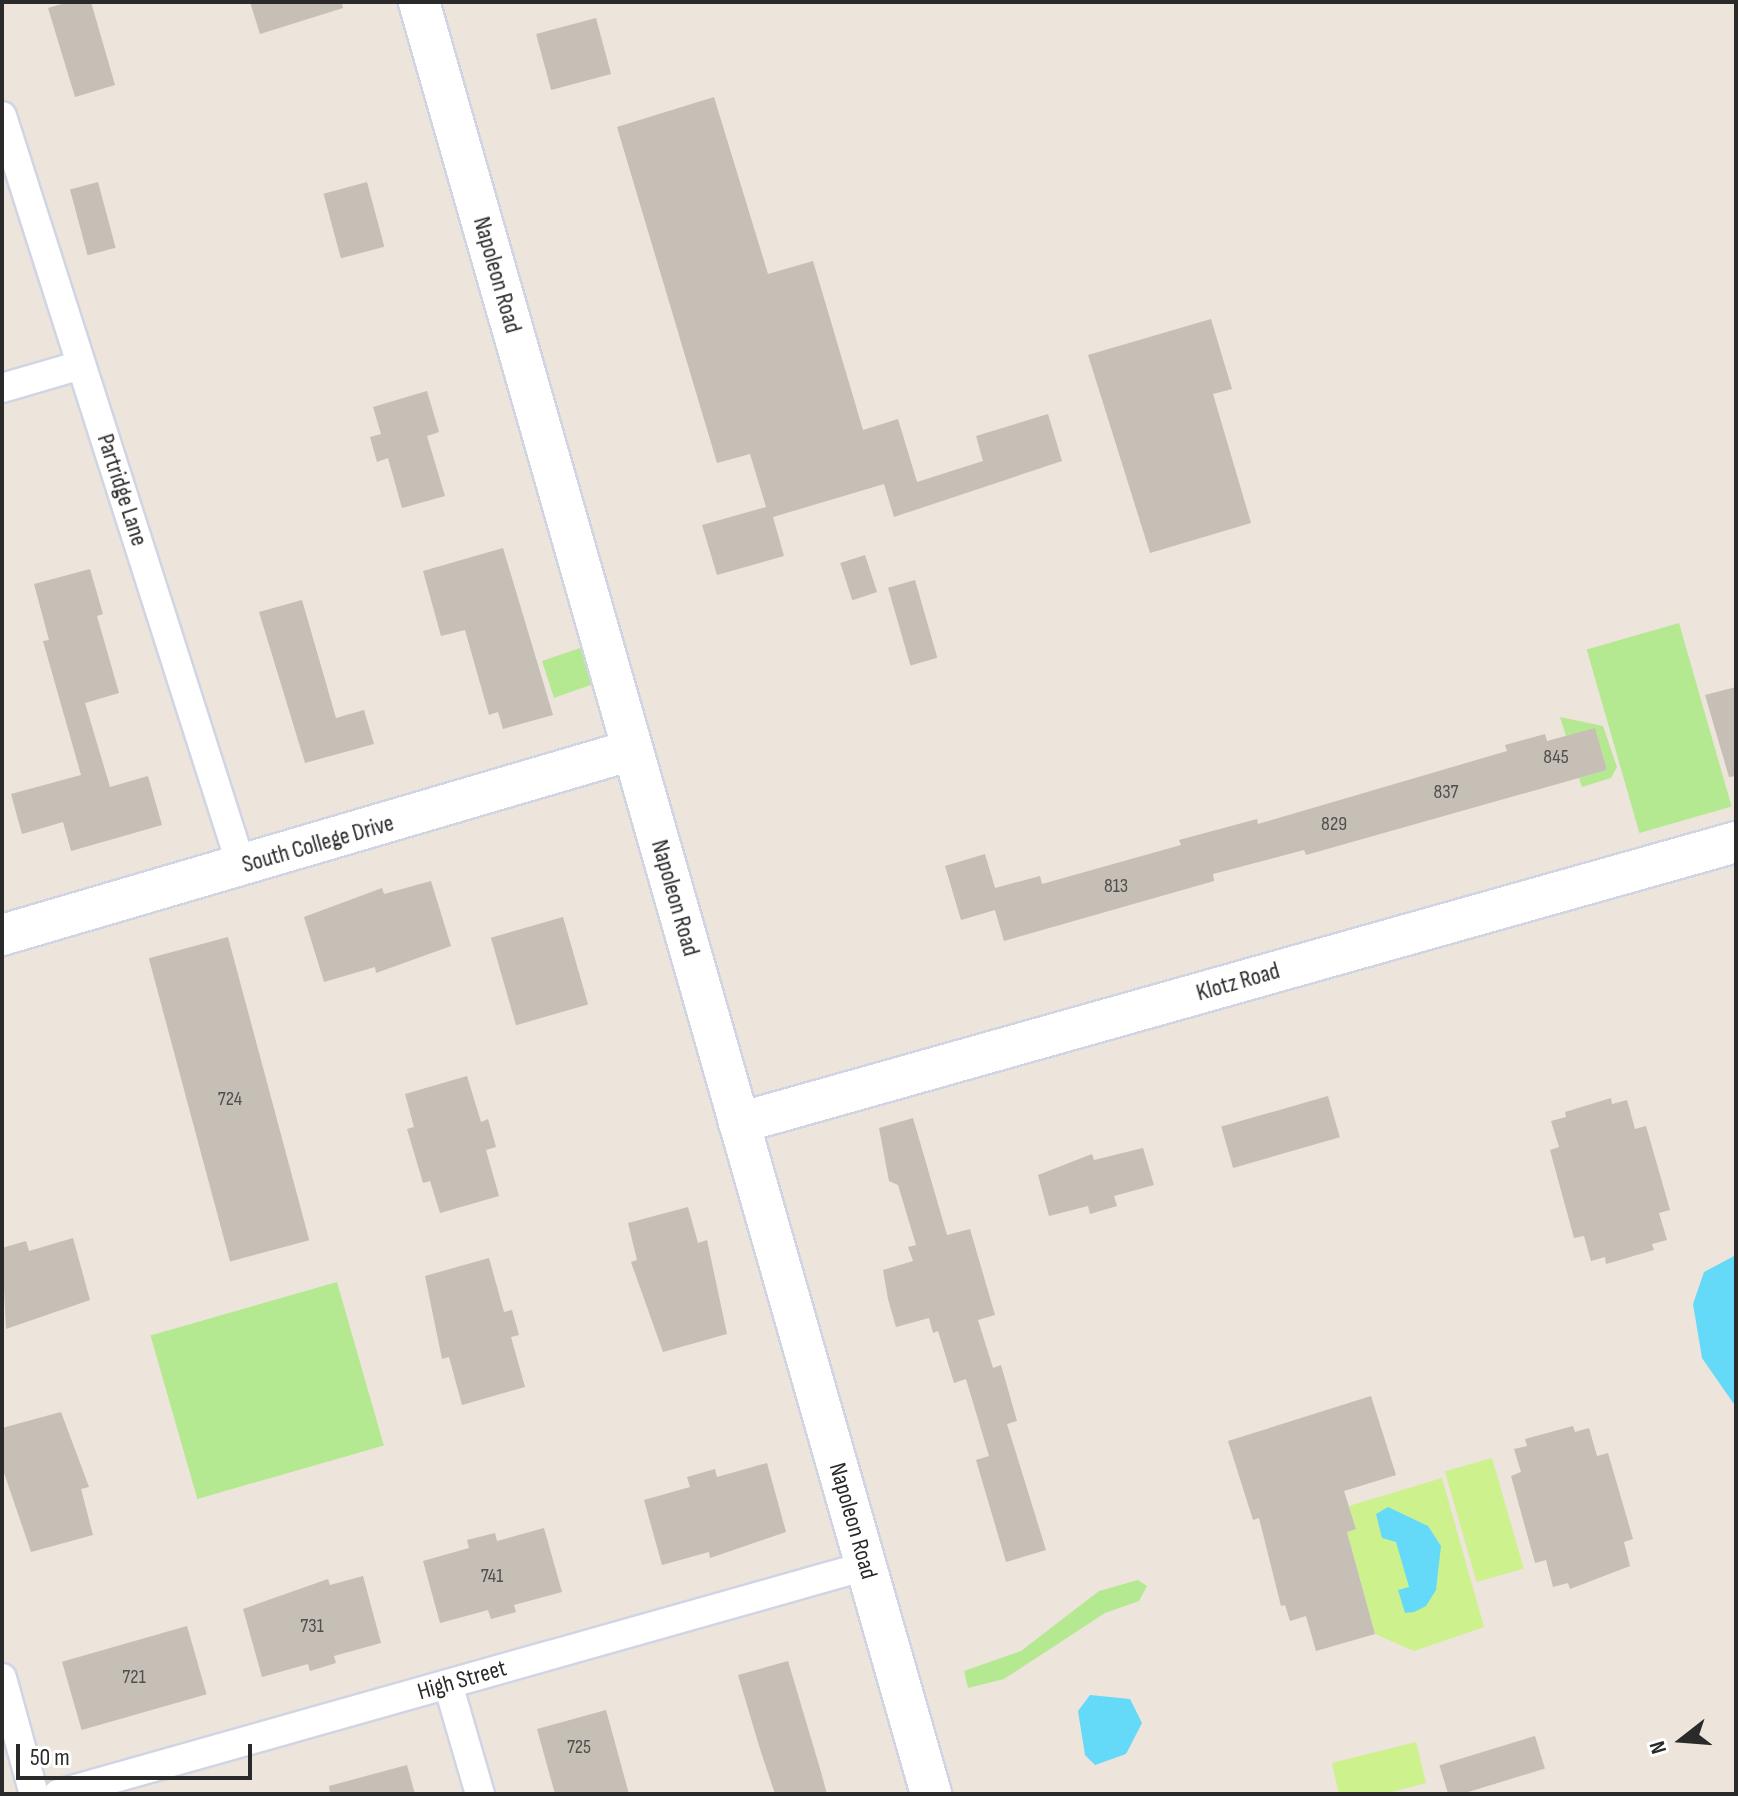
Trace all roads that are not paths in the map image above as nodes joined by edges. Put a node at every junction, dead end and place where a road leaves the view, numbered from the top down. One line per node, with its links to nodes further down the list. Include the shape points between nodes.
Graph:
1 (419, 2): 5 (main road, Napoleon Road)
2 (2, 116): 3 (street, Partridge Lane)
3 (81, 365): 4 (street); 7 (street, Partridge Lane)
4 (2, 388)
5 (632, 750): 7 (main road, South College Drive); 9 (main road, Napoleon Road)
6 (1736, 842): 9 (main road, Klotz Road)
7 (241, 865): 8 (main road, South College Drive)
8 (2, 935)
9 (739, 1123): 10 (main road, Napoleon Road)
10 (866, 1566): 12 (street, High Street); 16 (main road, Napoleon Road)
11 (2, 1678): 13 (street)
12 (448, 1684): 14 (street, High Street); 15 (street)
13 (34, 1794)
14 (58, 1794)
15 (480, 1794)
16 (931, 1794)

